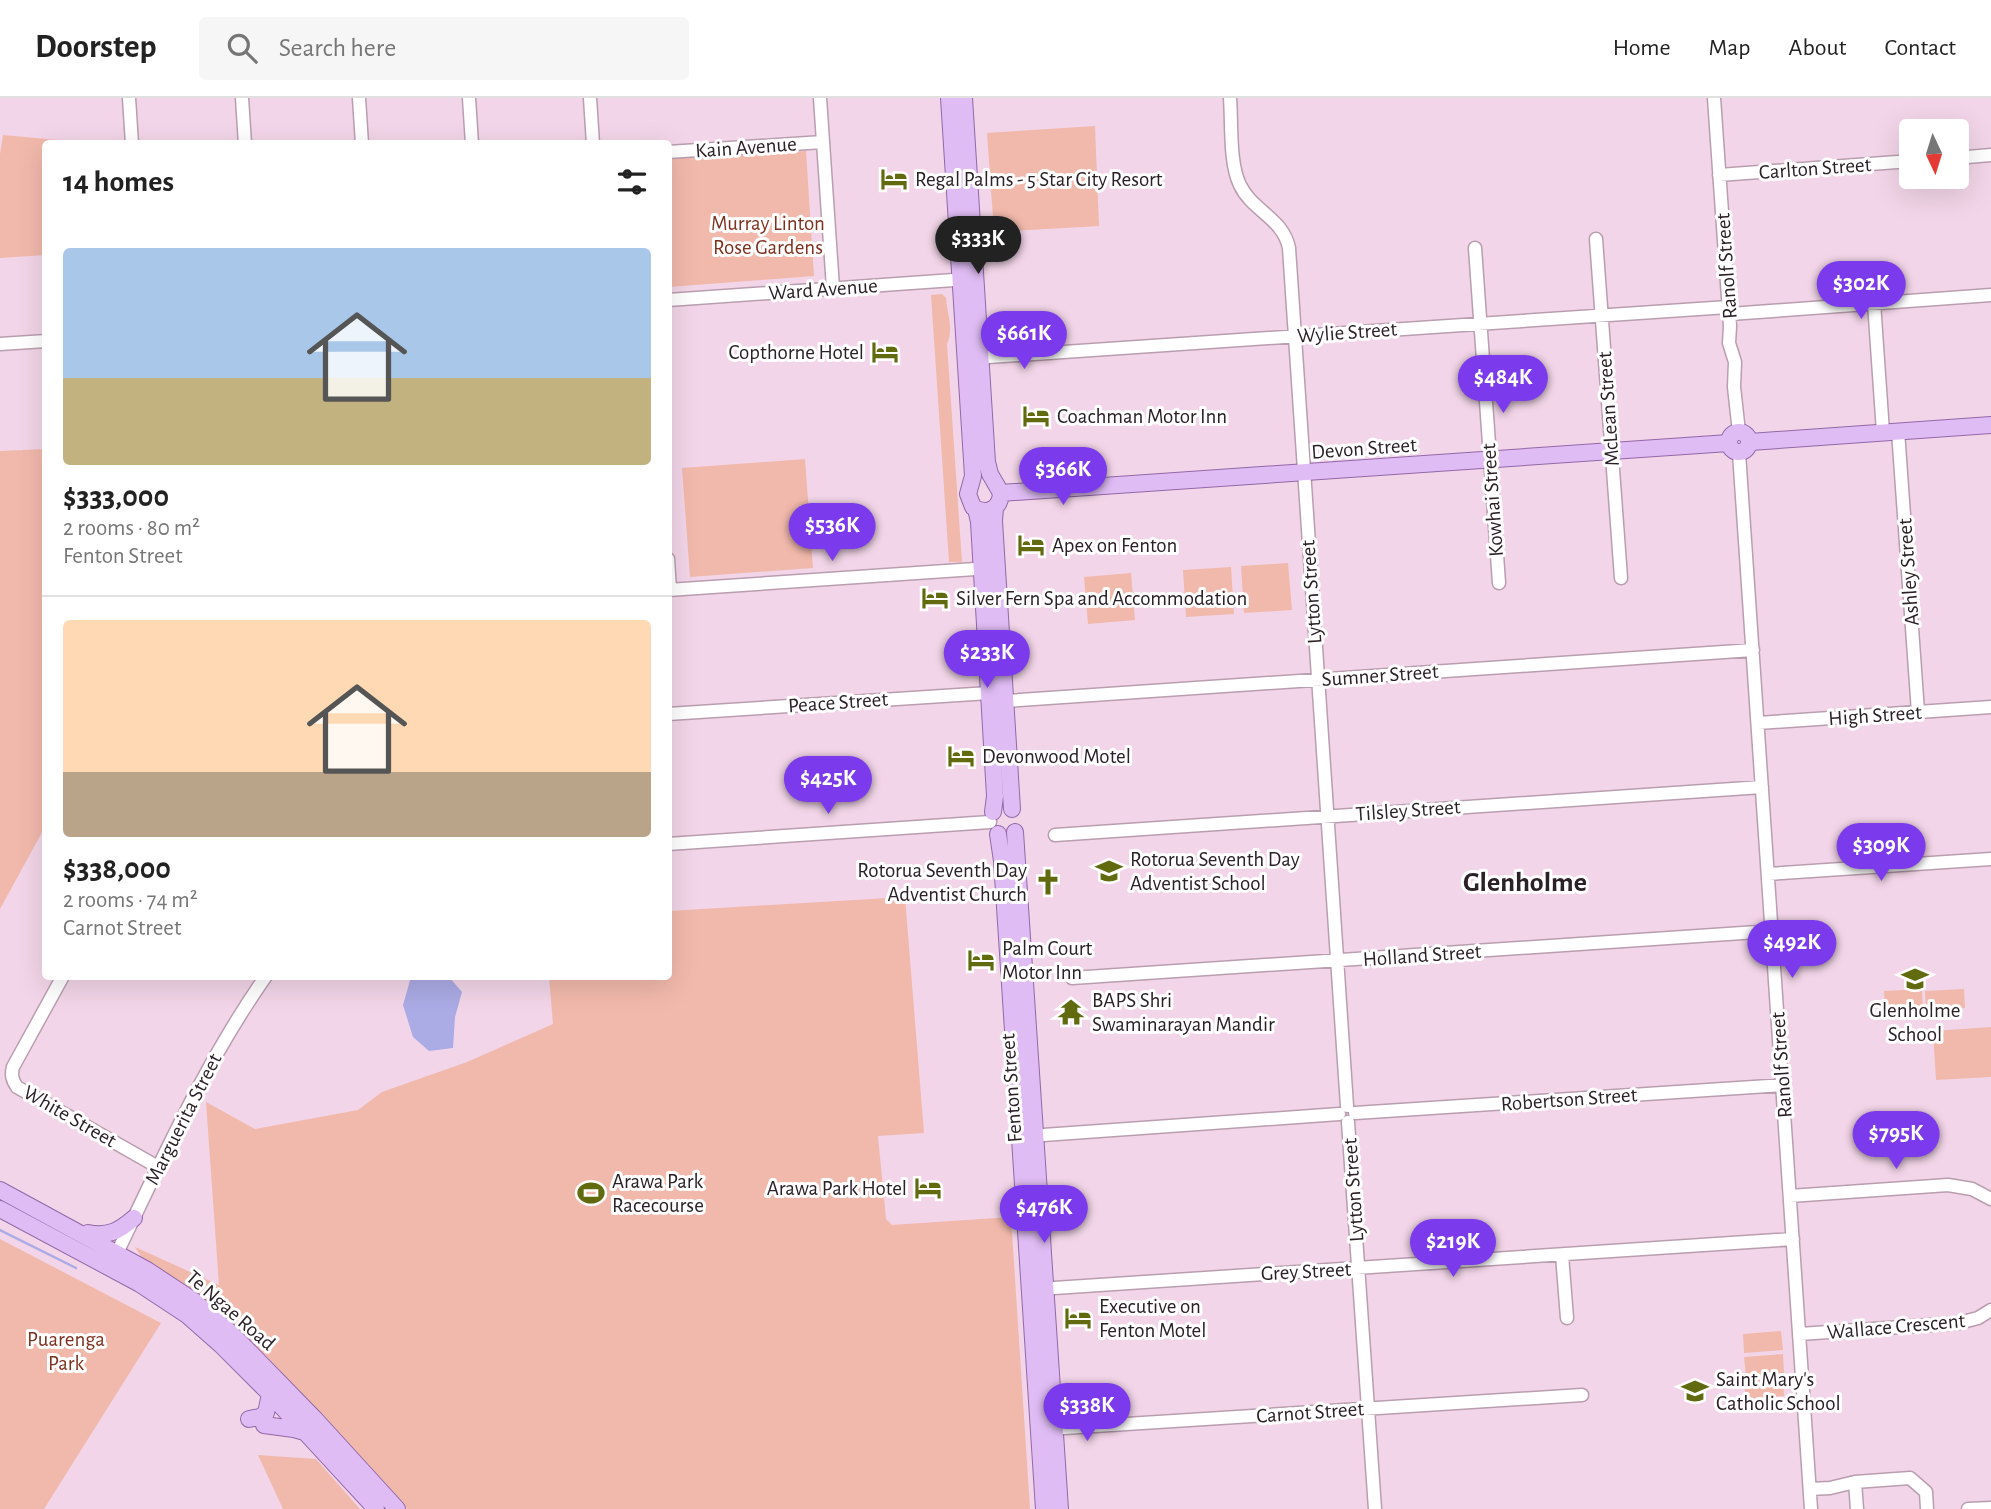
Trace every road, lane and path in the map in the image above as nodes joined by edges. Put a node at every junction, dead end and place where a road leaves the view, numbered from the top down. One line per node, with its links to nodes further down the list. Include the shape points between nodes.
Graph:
1 (129, 98): 11 (street)
2 (242, 98): 12 (street)
3 (359, 98): 13 (street)
4 (469, 98): 14 (street)
5 (590, 98): 15 (street)
6 (820, 98): 16 (street)
7 (949, 98): 25 (main road, Fenton Street)
8 (964, 98): 24 (main road, Fenton Street)
9 (1230, 98): 33 (street, Lytton Street, via 1239,184 1275,220 1287,241)
10 (1714, 98): 21 (street, Ranolf Street)
11 (132, 140)
12 (245, 140)
13 (362, 140)
14 (472, 140)
15 (593, 140)
16 (823, 142): 17 (street, Kain Avenue); 26 (street)
17 (672, 152)
18 (1991, 155): 19 (street)
19 (1969, 157)
20 (1899, 162): 21 (street, Carlton Street)
21 (1719, 175): 30 (street, Ranolf Street)
22 (1596, 239): 31 (street, McLean Street)
23 (1475, 248): 32 (street, Kowhai Street)
24 (977, 278): 25 (street, Ward Avenue); 36 (main road, Fenton Street)
25 (960, 280): 26 (street, Ward Avenue); 36 (main road, Fenton Street)
26 (833, 288): 28 (street, Ward Avenue)
27 (1991, 295): 29 (street, Wylie Street)
28 (672, 300)
29 (1874, 303): 30 (street, Wylie Street); 38 (street, Ashley Street)
30 (1729, 310): 31 (street, Wylie Street); 39 (street, Ranolf Street)
31 (1601, 315): 32 (street, Wylie Street); 40 (street, McLean Street)
32 (1480, 324): 33 (street, Wylie Street); 41 (street, Kowhai Street)
33 (1295, 336): 36 (street, Wylie Street); 42 (street, Lytton Street)
34 (42, 341): 35 (street)
35 (0, 344)
36 (974, 358): 43 (main road, Fenton Street); 44 (main road, Fenton Street, via 989,474)
37 (1991, 425): 38 (main road, Devon Street)
38 (1890, 432): 39 (main road, Devon Street); 55 (street, Ashley Street)
39 (1739, 442): 40 (main road, Devon Street); 50 (street, Ranolf Street)
40 (1611, 452): 41 (main road, Devon Street); 47 (street, McLean Street)
41 (1489, 460): 42 (main road, Devon Street); 48 (street, Kowhai Street)
42 (1304, 472): 44 (main road, Devon Street); 51 (street, Lytton Street)
43 (970, 486): 44 (main road, via 983,478); 45 (main road, via 968,499)
44 (997, 494): 45 (main road, via 988,511); 46 (main road, Fenton Street)
45 (976, 509): 46 (main road, Fenton Street)
46 (989, 568): 49 (street); 52 (main road, Fenton Street); 53 (main road, Fenton Street)
47 (1621, 578)
48 (1499, 583)
49 (672, 590)
50 (1753, 650): 51 (street, Sumner Street); 57 (street, Ranolf Street)
51 (1317, 680): 53 (street, Sumner Street); 60 (street, Lytton Street)
52 (989, 693): 53 (street, Peace Street); 56 (street, Peace Street); 61 (main road, Fenton Street)
53 (1006, 701): 59 (main road, Fenton Street)
54 (1991, 707): 55 (street, High Street)
55 (1918, 712): 57 (street, High Street)
56 (672, 713)
57 (1758, 723): 58 (street, Ranolf Street)
58 (1762, 786): 60 (street, Tilsley Street); 66 (street, Ranolf Street)
59 (1012, 809): 61 (main road, via 1002,807); 62 (main road, via 1019,822)
60 (1326, 816): 63 (street, Tilsley Street); 68 (street, Lytton Street)
61 (993, 823): 62 (main road, via 1005,836); 64 (street); 73 (main road, Fenton Street, via 1001,850)
62 (1015, 832): 72 (main road, Fenton Street)
63 (1055, 835)
64 (672, 844)
65 (1991, 859): 66 (street)
66 (1768, 874): 67 (street, Ranolf Street)
67 (1772, 931): 68 (street, Holland Street); 74 (street, Ranolf Street)
68 (1337, 961): 69 (street, Holland Street); 75 (street, Lytton Street)
69 (1072, 978)
70 (61, 980): 78 (street, White Street, via 13,1067 13,1081)
71 (263, 980): 78 (street, Marguerita Street, via 223,1040)
72 (1025, 981): 73 (main road); 77 (main road, Fenton Street)
73 (1008, 983): 76 (main road, Fenton Street)
74 (1783, 1085): 75 (street, Robertson Street); 80 (street, Ranolf Street)
75 (1347, 1114): 77 (street, Robertson Street); 88 (street, Lytton Street)
76 (1018, 1136): 77 (street, Robertson Street); 89 (main road, Fenton Street)
77 (1035, 1136): 89 (main road, Fenton Street)
78 (158, 1167): 83 (street, Marguerita Street)
79 (0, 1190): 84 (main road, Te Ngae Road)
80 (1790, 1196): 81 (street, via 1948,1185 1972,1189); 85 (street, Ranolf Street)
81 (1991, 1199)
82 (0, 1209): 87 (main road, Te Ngae Road)
83 (134, 1218): 84 (main road, via 112,1233); 87 (street, Marguerita Street)
84 (78, 1231): 87 (main road, Te Ngae Road)
85 (1793, 1239): 86 (street, Grey Street); 92 (street, Ranolf Street)
86 (1562, 1255): 88 (street, Grey Street); 91 (street)
87 (113, 1260): 93 (main road, Te Ngae Road, via 187,1315); 103 (main road, Te Ngae Road, via 194,1301 232,1334)
88 (1359, 1268): 89 (street, Grey Street); 95 (street, Lytton Street)
89 (1037, 1289): 96 (main road, Fenton Street); 97 (main road, Fenton Street)
90 (1991, 1310): 92 (street, Wallace Crescent, via 1959,1323)
91 (1567, 1318)
92 (1800, 1334): 100 (street, Ranolf Street)
93 (270, 1394): 98 (main road, Te Ngae Road); 98 (main road, via 266,1413 256,1422)
94 (1582, 1395): 95 (street, Carnot Street)
95 (1367, 1408): 97 (street, Carnot Street); 106 (street, Lytton Street)
96 (1038, 1429): 97 (street, Carnot Street); 104 (main road, Fenton Street)
97 (1055, 1429): 105 (main road, Fenton Street)
98 (308, 1433): 102 (main road, Te Ngae Road)
99 (1855, 1482): 100 (street); 108 (street); 109 (street, via 1910,1478 1926,1492)
100 (1810, 1489): 107 (street, Ranolf Street)
101 (1990, 1508): 110 (street)
102 (376, 1509)
103 (397, 1509)
104 (1044, 1509)
105 (1060, 1509)
106 (1374, 1509)
107 (1811, 1509)
108 (1857, 1509)
109 (1927, 1509)
110 (1968, 1509)

